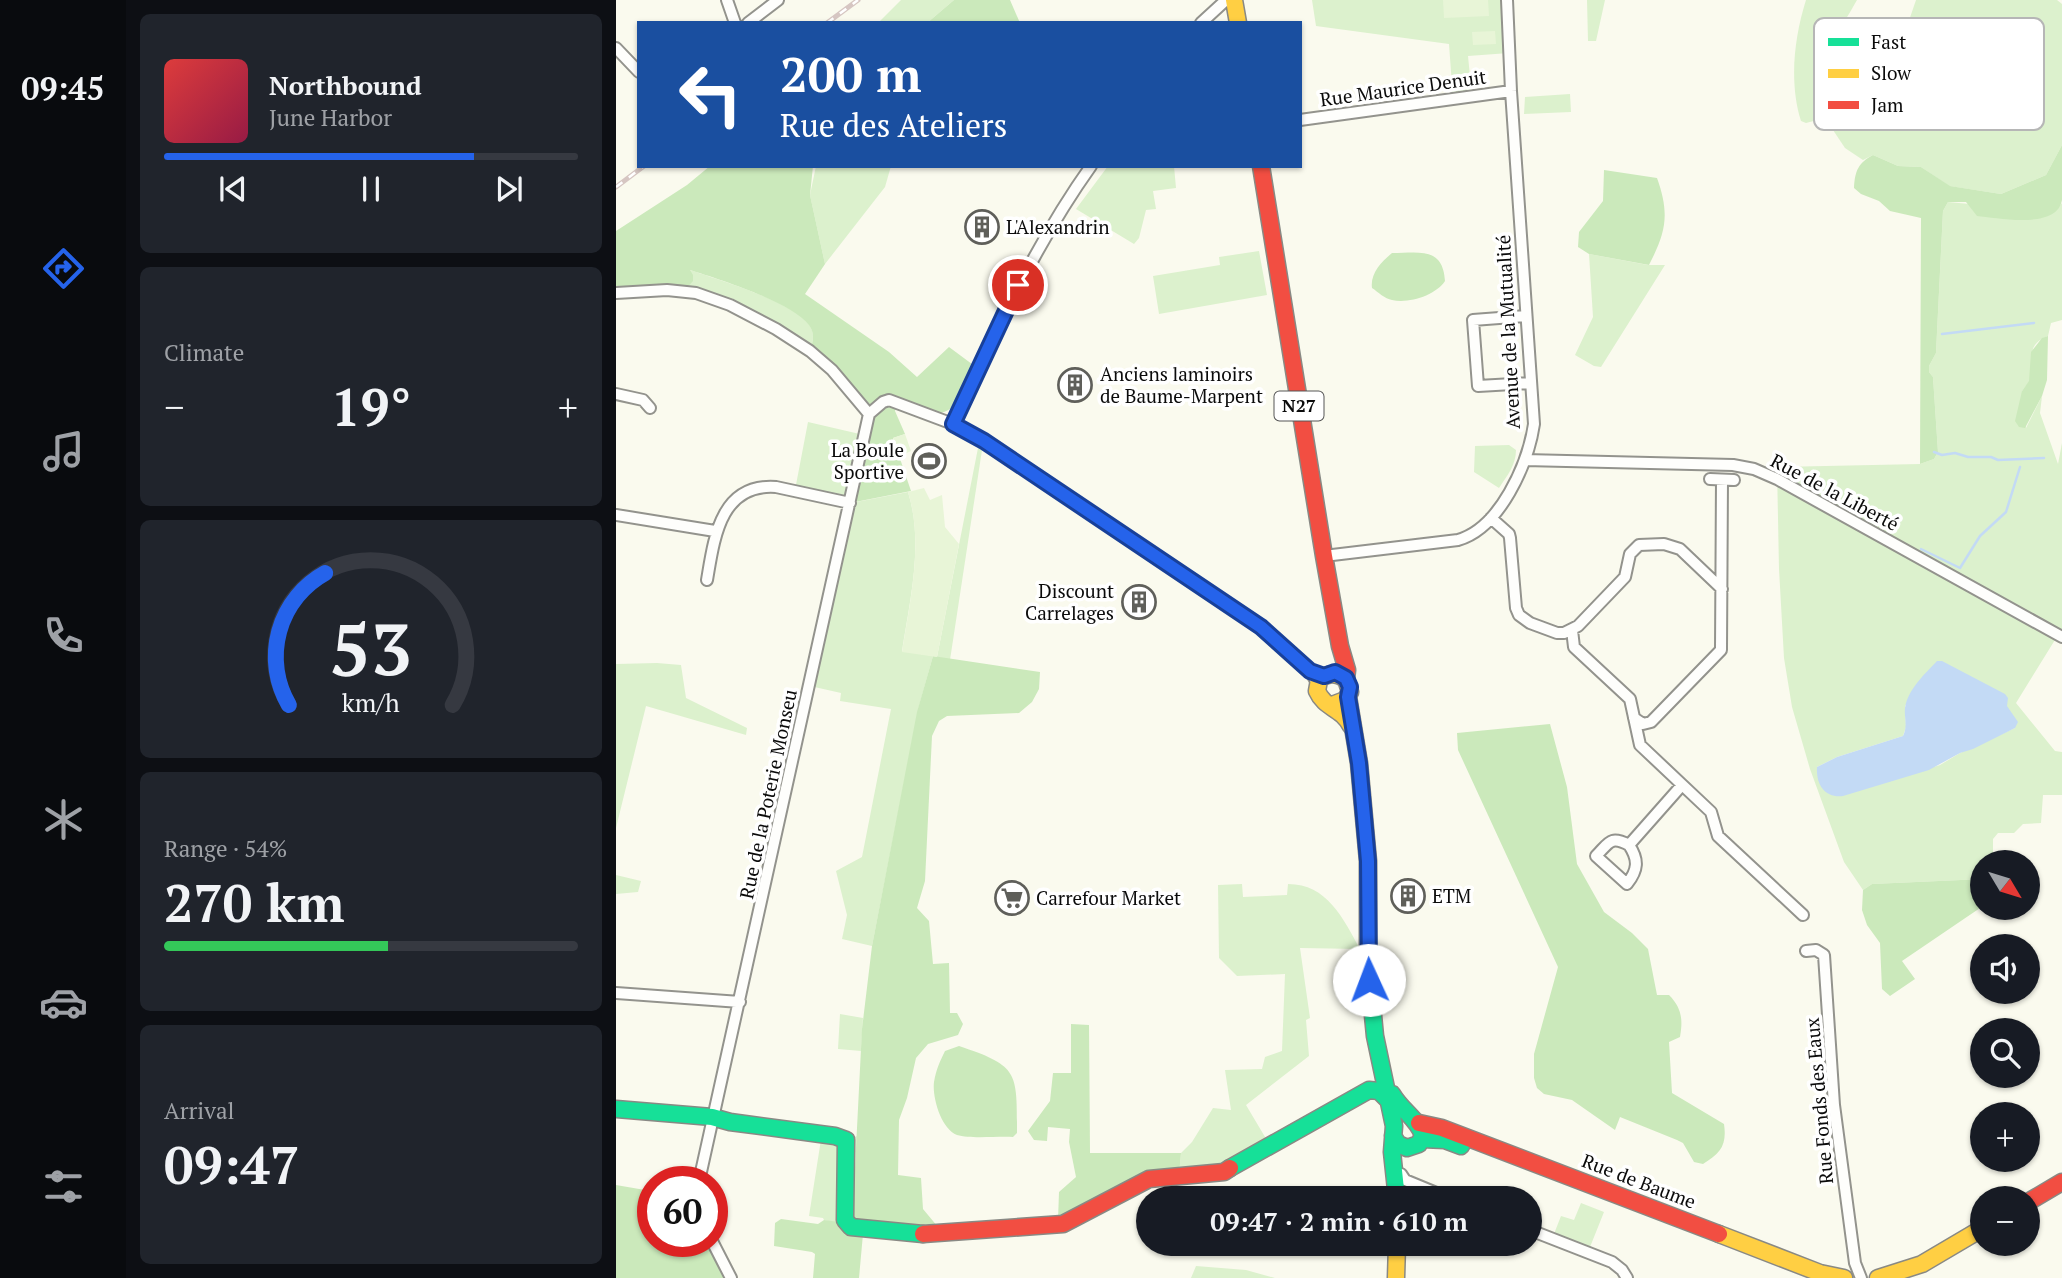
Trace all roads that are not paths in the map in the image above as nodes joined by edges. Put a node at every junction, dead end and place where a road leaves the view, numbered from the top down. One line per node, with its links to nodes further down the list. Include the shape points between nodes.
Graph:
1 (727, 0): 6 (street)
2 (778, 0): 7 (street)
3 (1226, 0): 8 (street)
4 (1234, 0): 9 (main road)
5 (1507, 0): 12 (street, Avenue de la Mutualité)
6 (734, 21)
7 (751, 21)
8 (1203, 21)
9 (1238, 21)
10 (617, 50): 11 (street)
11 (637, 70)
12 (1511, 91): 13 (street, Rue Maurice Denuit); 17 (street, Avenue de la Mutualité)
13 (1302, 120)
14 (1090, 168): 22 (street, via 1018,285)
15 (1261, 168): 31 (main road, N27)
16 (616, 293): 21 (street, via 696,293 730,305 810,351)
17 (1526, 316): 18 (street, Avenue de la Mutualité); 18 (street, via 1474,320 1478,386)
18 (1531, 383): 23 (street, Avenue de la Mutualité, via 1534,424)
19 (616, 394): 20 (street, via 643,400)
20 (650, 408)
21 (869, 414): 22 (street, via 889,400); 27 (street, Rue de la Poterie Monseu)
22 (953, 424): 36 (street, via 1261,627)
23 (1525, 460): 29 (street, Avenue de la Mutualité); 35 (street, Rue de la Liberté, via 1711,463 1754,469)
24 (1710, 479): 25 (street)
25 (1722, 480): 26 (street); 33 (street)
26 (1734, 480)
27 (850, 503): 30 (street, via 776,487 756,488 733,503); 46 (street, Rue de la Poterie Monseu)
28 (616, 515): 30 (street)
29 (1490, 518): 31 (street, Avenue de la Mutualité, via 1480,530 1458,540); 34 (street, via 1510,538 1519,615 1557,633)
30 (715, 531): 32 (street)
31 (1324, 556): 36 (main road, N27, via 1340,646)
32 (707, 580)
33 (1722, 589): 34 (street, via 1673,545 1639,545 1630,554 1625,577); 39 (street, via 1723,645 1719,654 1651,722 1643,724)
34 (1572, 630): 39 (street, via 1574,647 1630,699)
35 (2062, 637)
36 (1326, 676): 37 (main road, N27, via 1350,687); 38 (main road, via 1320,698)
37 (1348, 697): 38 (main road); 40 (main road, N27)
38 (1332, 705): 40 (main road, via 1345,712)
39 (1634, 718): 41 (street, via 1640,745)
40 (1352, 727): 47 (main road, N27, via 1368,861 1367,964)
41 (1682, 785): 42 (street); 43 (street, via 1711,812 1718,836)
42 (1629, 845)
43 (1803, 915)
44 (1806, 951): 71 (street, Rue Fonds des Eaux, via 1824,955 1834,1105)
45 (616, 993): 46 (street)
46 (740, 1002): 52 (street, Rue de la Poterie Monseu)
47 (1374, 1026): 48 (main road, N27); 49 (street, via 1371,1040 1378,1079)
48 (1385, 1081): 50 (main road, N27); 53 (main road, N27, via 1400,1109)
49 (1370, 1090): 50 (main road, via 1379,1091); 52 (main road, via 1224,1172 1149,1179 1074,1220 1050,1226 926,1234 847,1223 846,1140)
50 (1389, 1101): 54 (main road, N27)
51 (616, 1110): 52 (main road)
52 (712, 1117): 57 (street, Rue de la Poterie Monseu)
53 (1414, 1120): 54 (main road, via 1400,1120); 55 (main road, N27, via 1423,1131); 76 (main road, Rue de Baume, via 1819,1273)
54 (1393, 1131): 56 (main road, via 1400,1147); 60 (main road, N27)
55 (1422, 1139): 56 (main road); 75 (main road, Rue de Baume, via 1445,1140)
56 (1408, 1149): 58 (main road, N27)
57 (702, 1166)
58 (1401, 1174): 61 (main road, N27); 62 (street)
59 (2062, 1182): 64 (main road)
60 (1396, 1186)
61 (1399, 1186)
62 (1420, 1186)
63 (2062, 1193): 65 (main road)
64 (2040, 1195)
65 (2040, 1205)
66 (1542, 1235): 74 (street, via 1612,1262)
67 (1970, 1236): 79 (main road, via 1922,1264)
68 (1970, 1245): 80 (main road)
69 (1397, 1256): 73 (main road)
70 (720, 1257): 72 (street)
71 (1855, 1263): 77 (street, Rue Fonds des Eaux); 78 (street, Rue Fonds des Eaux)
72 (731, 1278)
73 (1396, 1278)
74 (1628, 1278)
75 (1806, 1278)
76 (1844, 1278)
77 (1850, 1278)
78 (1861, 1278)
79 (1878, 1278)
80 (1910, 1278)

